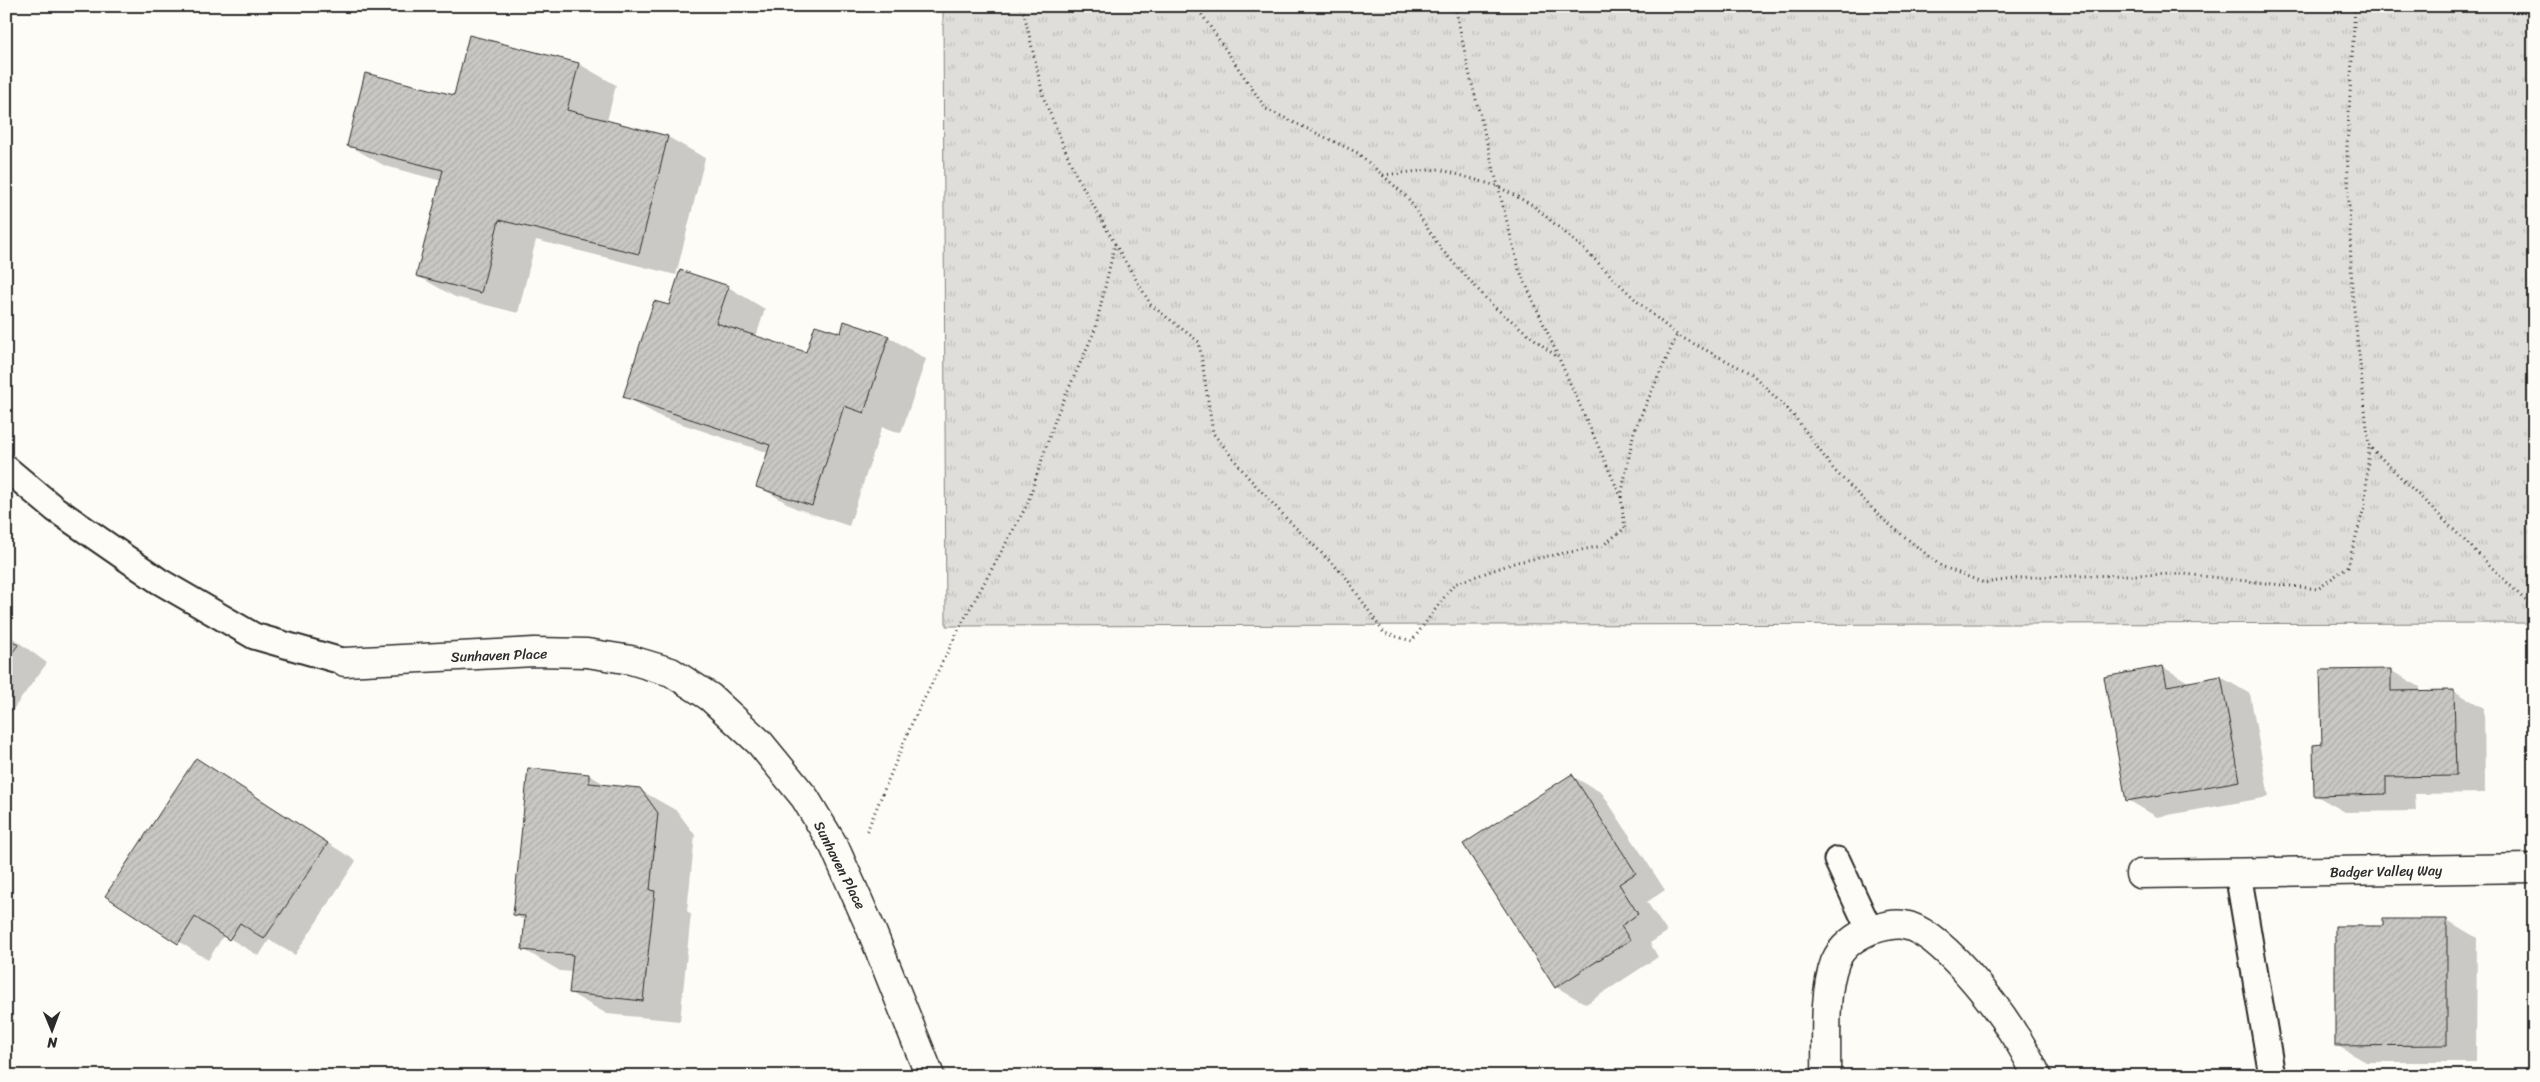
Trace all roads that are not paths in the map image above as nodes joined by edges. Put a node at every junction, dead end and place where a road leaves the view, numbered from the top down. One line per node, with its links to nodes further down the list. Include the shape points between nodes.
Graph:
1 (6, 468): 2 (lane, via 55,509 159,581 254,636)
2 (345, 662): 8 (street, Sunhaven Place, via 534,652 587,653 631,660 671,672 710,697 760,743 804,798 834,846)
3 (1837, 860): 7 (lane)
4 (2534, 868): 5 (street, Badger Valley Way)
5 (2238, 873): 6 (street, Badger Valley Way); 11 (lane)
6 (2140, 874)
7 (1870, 931): 9 (street, via 1843,948 1835,962 1829,994); 10 (street, via 1888,925 1904,925 1922,931 1937,942 1982,990 2016,1036)
8 (930, 1076)
9 (1826, 1076)
10 (2037, 1076)
11 (2272, 1076)

